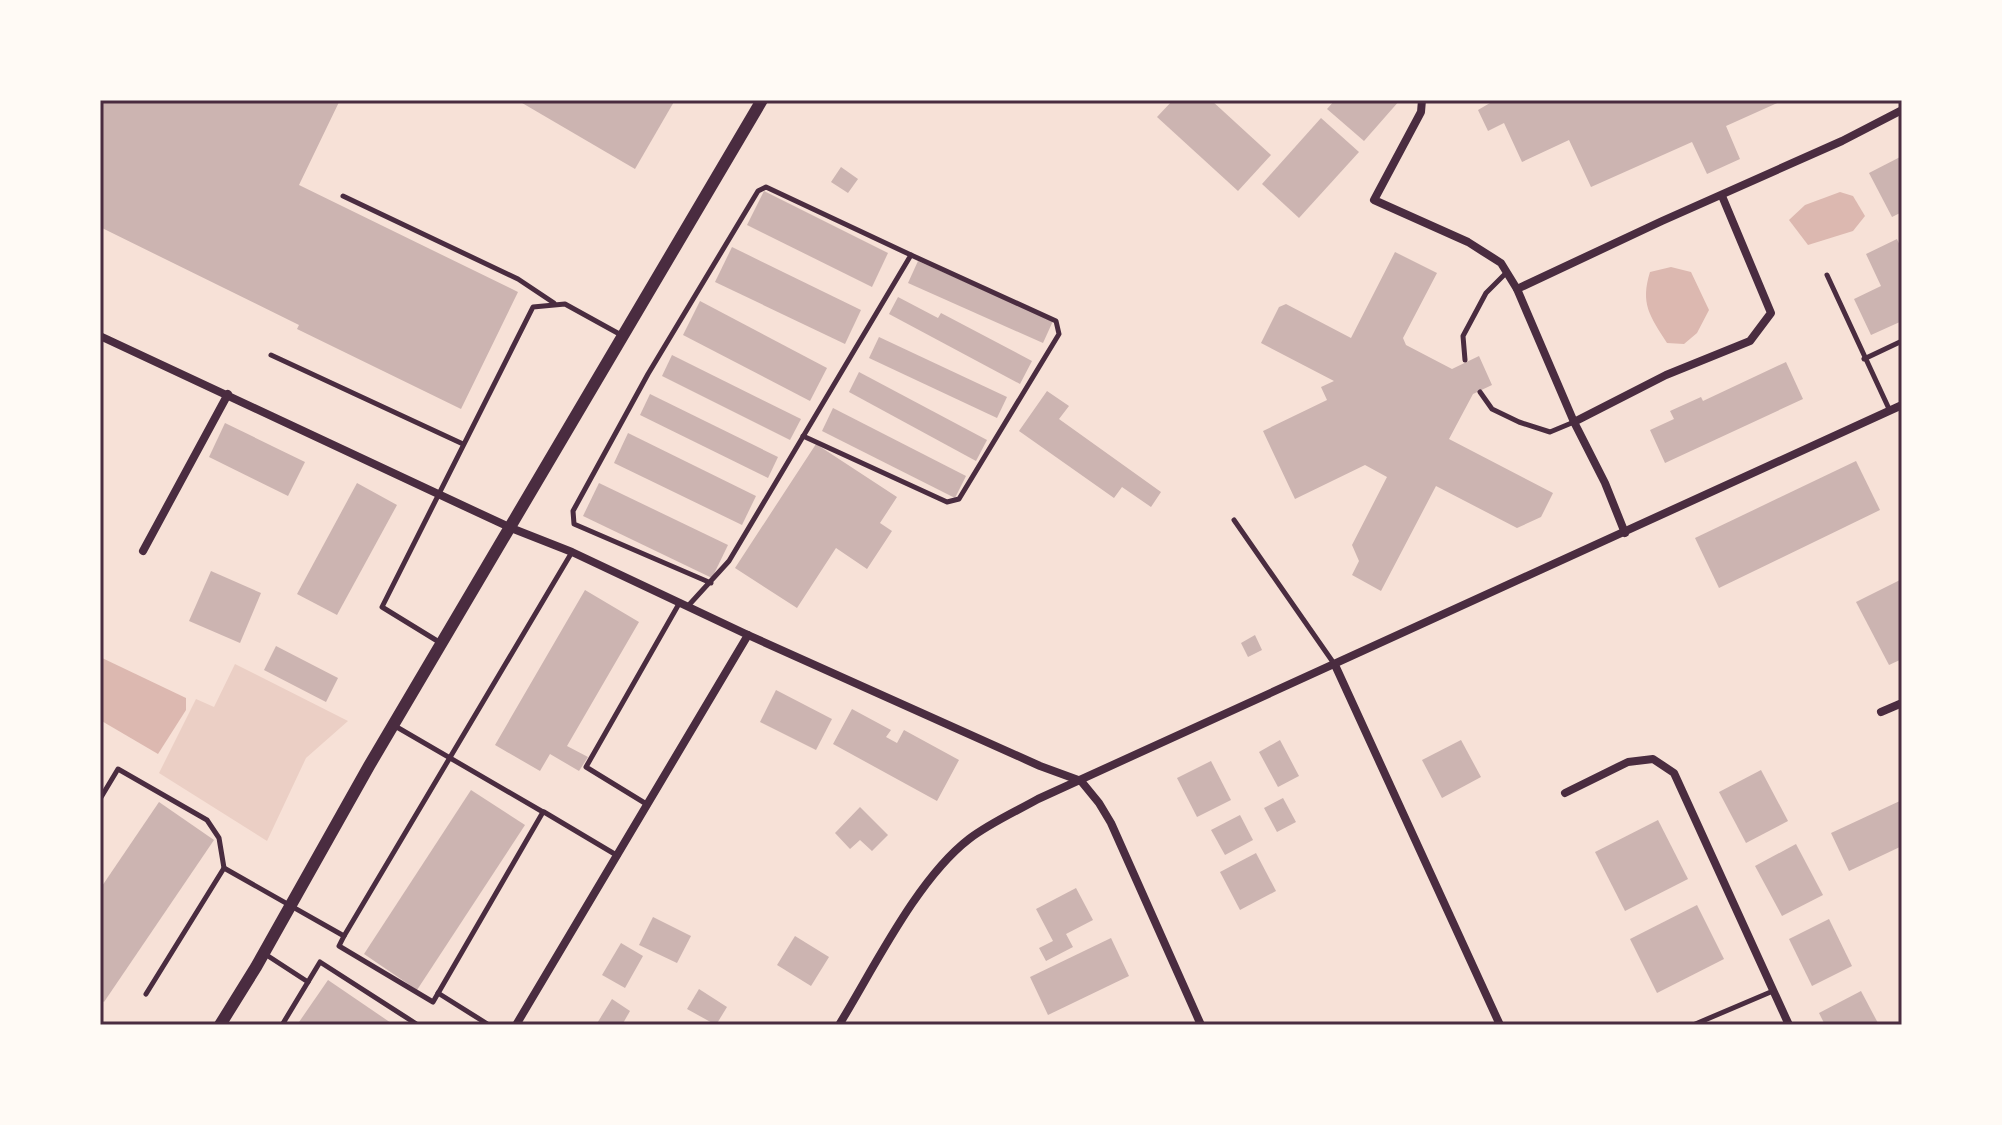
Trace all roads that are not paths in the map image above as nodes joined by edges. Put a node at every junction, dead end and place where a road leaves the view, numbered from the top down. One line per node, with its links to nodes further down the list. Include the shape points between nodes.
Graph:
1 (762, 100): 12 (street)
2 (1422, 100): 7 (street, via 1421,112 1374,200 1468,242)
3 (1902, 110): 5 (street)
4 (343, 196): 10 (lane, via 518,279)
5 (1722, 196): 9 (street); 21 (street, via 1771,313 1750,341 1666,375)
6 (911, 255): 22 (lane); 22 (lane, via 1056,321 1059,334 959,499 947,502); 30 (lane, via 766,187 758,191 573,511 574,524)
7 (1507, 272): 9 (street); 16 (lane, via 1486,293 1463,336)
8 (1827, 275): 15 (lane)
9 (1517, 289): 21 (street)
10 (555, 303): 12 (lane); 23 (lane, via 533,307)
11 (100, 336): 18 (street)
12 (623, 337): 26 (street)
13 (1902, 341): 15 (lane)
14 (271, 355): 23 (lane)
15 (1864, 359): 20 (lane)
16 (1465, 360)
17 (1480, 392): 21 (lane, via 1492,409 1550,432)
18 (228, 394): 24 (street); 28 (street)
19 (1902, 405): 20 (street)
20 (1890, 411): 27 (street)
21 (1574, 422): 27 (street)
22 (803, 436): 30 (lane)
23 (463, 444): 24 (lane)
24 (441, 493): 26 (street); 33 (lane, via 382,607)
25 (1234, 520): 34 (lane)
26 (511, 528): 29 (street); 33 (street)
27 (1625, 533): 34 (street)
28 (143, 551)
29 (572, 552): 31 (street); 38 (lane)
30 (711, 583): 31 (lane)
31 (684, 604): 32 (street); 42 (lane, via 586,767)
32 (748, 635): 39 (street); 42 (street)
33 (442, 644): 37 (street)
34 (1335, 665): 39 (street); 60 (street)
35 (1902, 703): 36 (street)
36 (1881, 712)
37 (394, 725): 38 (lane); 46 (street)
38 (450, 757): 43 (lane); 47 (lane)
39 (1081, 781): 58 (street, via 984,829 934,871); 59 (street, via 1111,823)
40 (1565, 793): 50 (street, via 1628,762 1653,759 1674,773)
41 (100, 799): 45 (lane, via 118,769 207,820 219,838)
42 (648, 806): 44 (street)
43 (543, 812): 44 (lane); 51 (lane)
44 (619, 856): 57 (street)
45 (224, 868): 46 (lane); 52 (lane)
46 (290, 906): 47 (lane); 48 (street)
47 (344, 936): 51 (lane, via 339,946 433,1002)
48 (264, 953): 49 (lane); 53 (street)
49 (308, 982): 54 (lane); 55 (lane, via 320,962)
50 (1773, 991): 61 (lane); 62 (street)
51 (438, 993): 56 (lane)
52 (146, 994)
53 (220, 1025)
54 (282, 1025)
55 (418, 1025)
56 (489, 1025)
57 (516, 1025)
58 (839, 1025)
59 (1201, 1025)
60 (1500, 1025)
61 (1693, 1025)
62 (1789, 1025)

